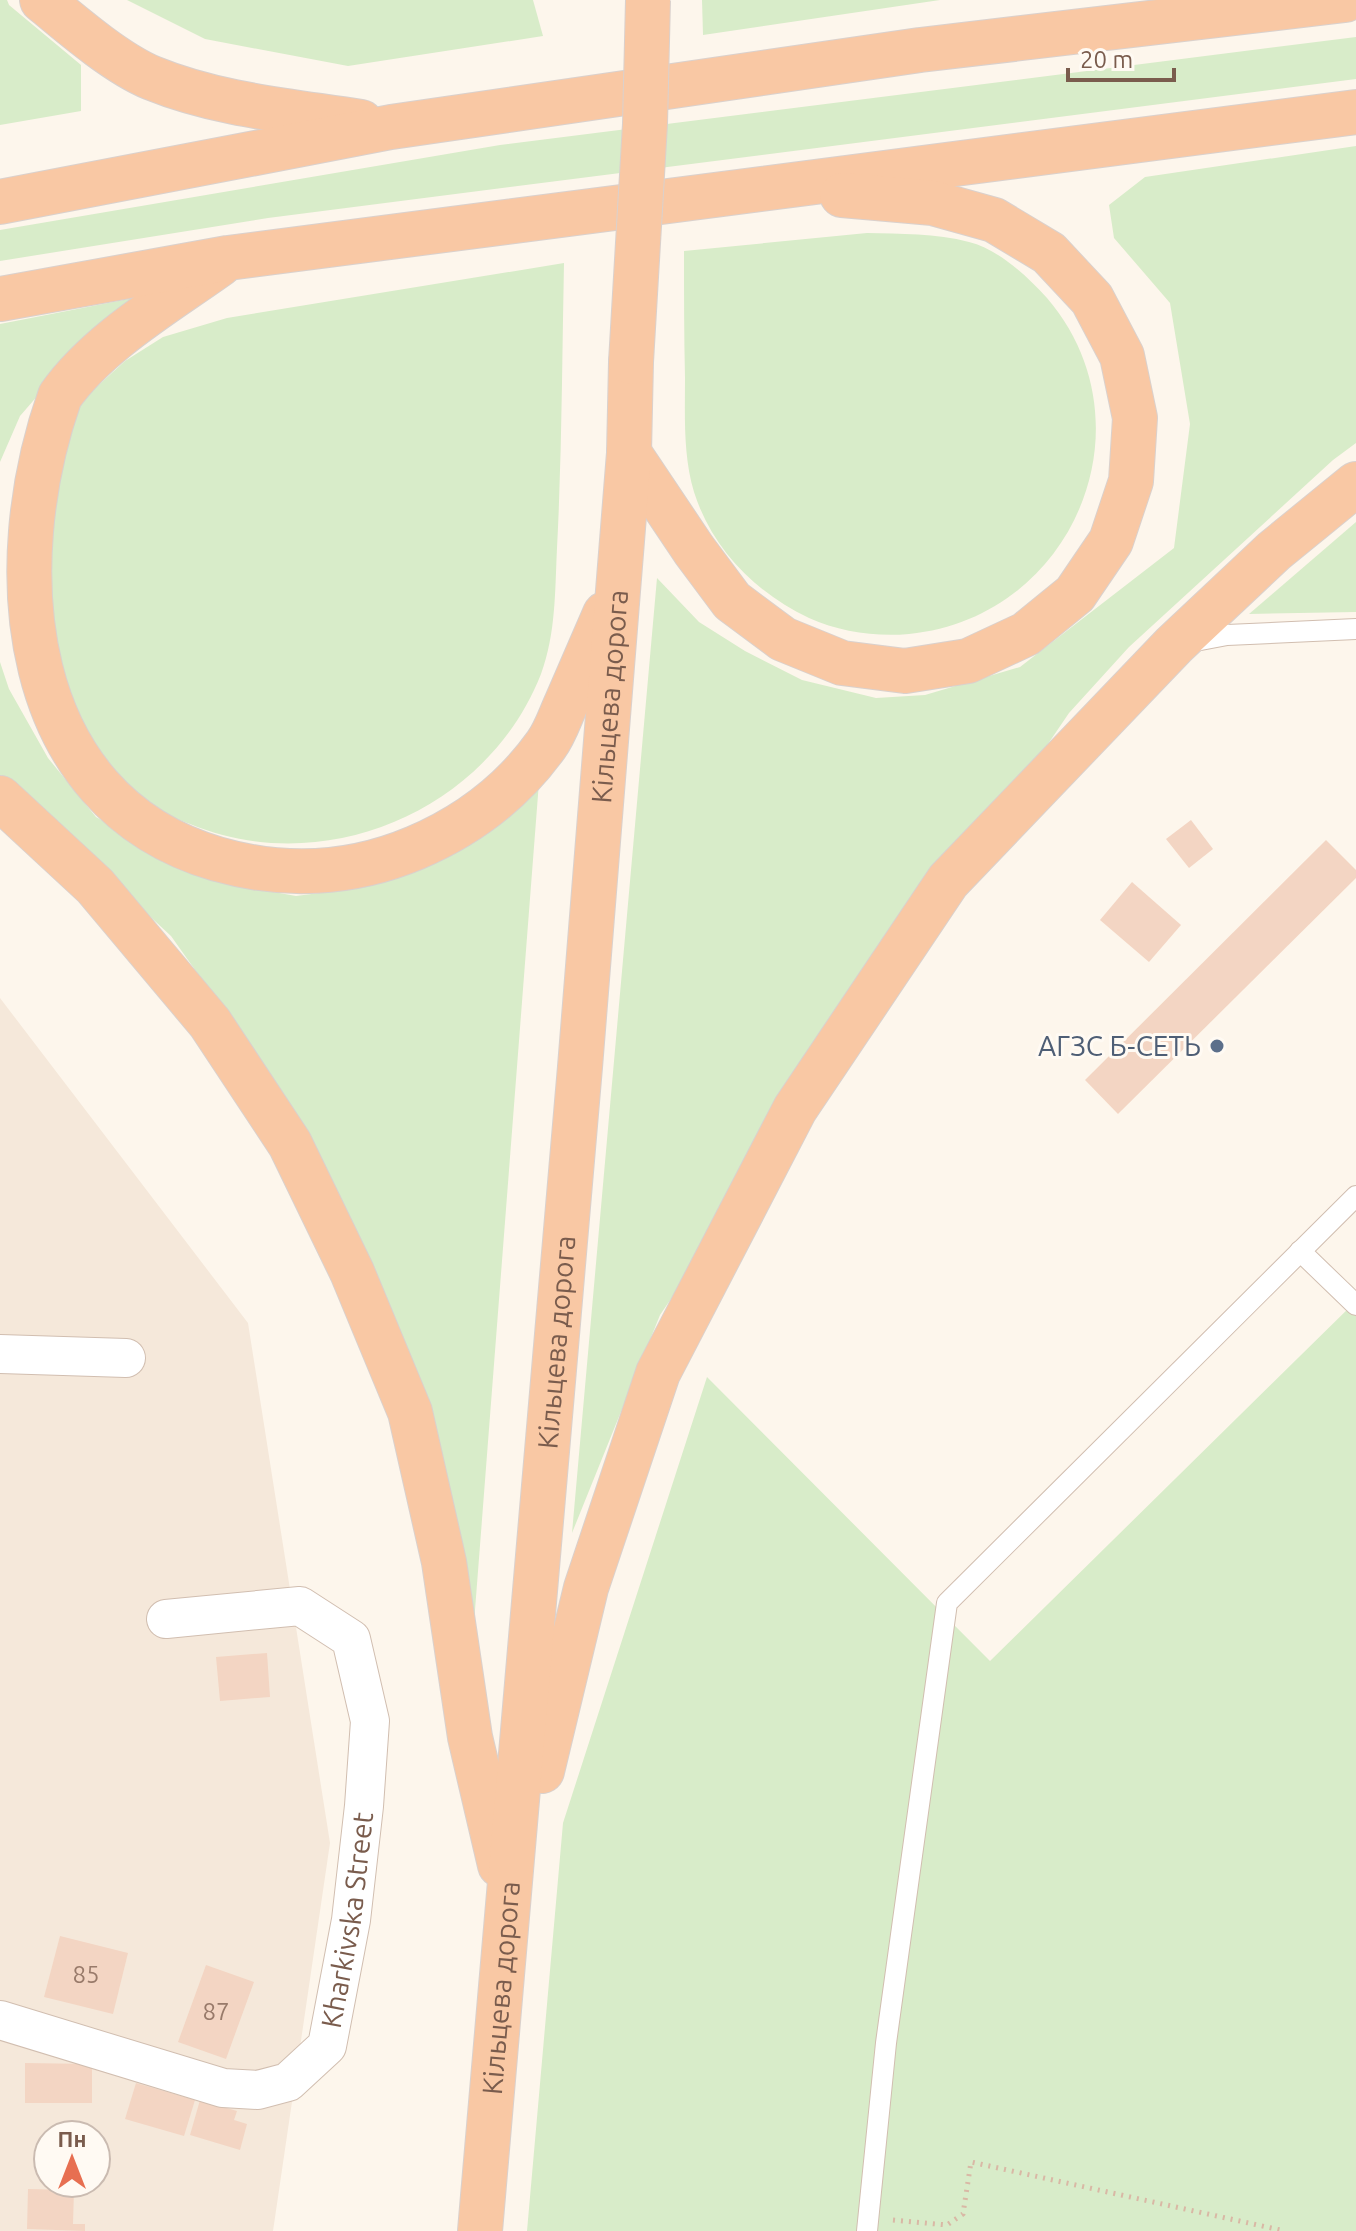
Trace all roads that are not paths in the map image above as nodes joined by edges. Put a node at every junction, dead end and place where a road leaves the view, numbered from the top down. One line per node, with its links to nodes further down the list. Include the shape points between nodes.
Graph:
1 (42, 0): 7 (highway, via 149,77 214,99)
2 (648, 0): 12 (highway, Кільцева дорога, bridge)
3 (1116, 0): 5 (highway)
4 (1345, 0): 5 (highway)
5 (920, 50): 7 (highway)
6 (1356, 112): 8 (highway)
7 (391, 127): 9 (highway)
8 (752, 188): 10 (highway); 12 (highway, via 933,203 994,220 1049,253 1092,299 1122,356 1129,387 1135,418 1131,481 1111,541 1075,594 1026,634 968,661 905,671 842,663 783,639 732,601)
9 (0, 202)
10 (228, 258): 11 (highway); 14 (highway, via 107,345 61,394 26,453 6,518 1,586 12,653 37,715 75,771 126,817 185,849 251,868 319,872 386,861 448,834 503,794 548,743)
11 (0, 299)
12 (629, 453): 14 (highway, Кільцева дорога)
13 (1356, 484): 16 (highway, via 1274,551)
14 (619, 583): 24 (highway, Кільцева дорога)
15 (1356, 629): 16 (lane, via 1227,635)
16 (1174, 645): 24 (highway, via 948,881 795,1109 658,1373 586,1588)
17 (0, 798): 24 (highway, via 95,886 210,1023 290,1144 352,1272 410,1412 444,1562 470,1737)
18 (1356, 1196): 19 (lane)
19 (1300, 1251): 20 (lane); 26 (lane, via 947,1603 886,2043)
20 (1356, 1305)
21 (0, 1354): 22 (street)
22 (126, 1358)
23 (166, 1619): 25 (street, Kharkivska Street, via 300,1606 351,1639 370,1721 351,1920 327,2046 288,2082 258,2090 223,2088)
24 (510, 1906): 27 (highway, Кільцева дорога)
25 (0, 2020)
26 (868, 2224)
27 (480, 2231)

